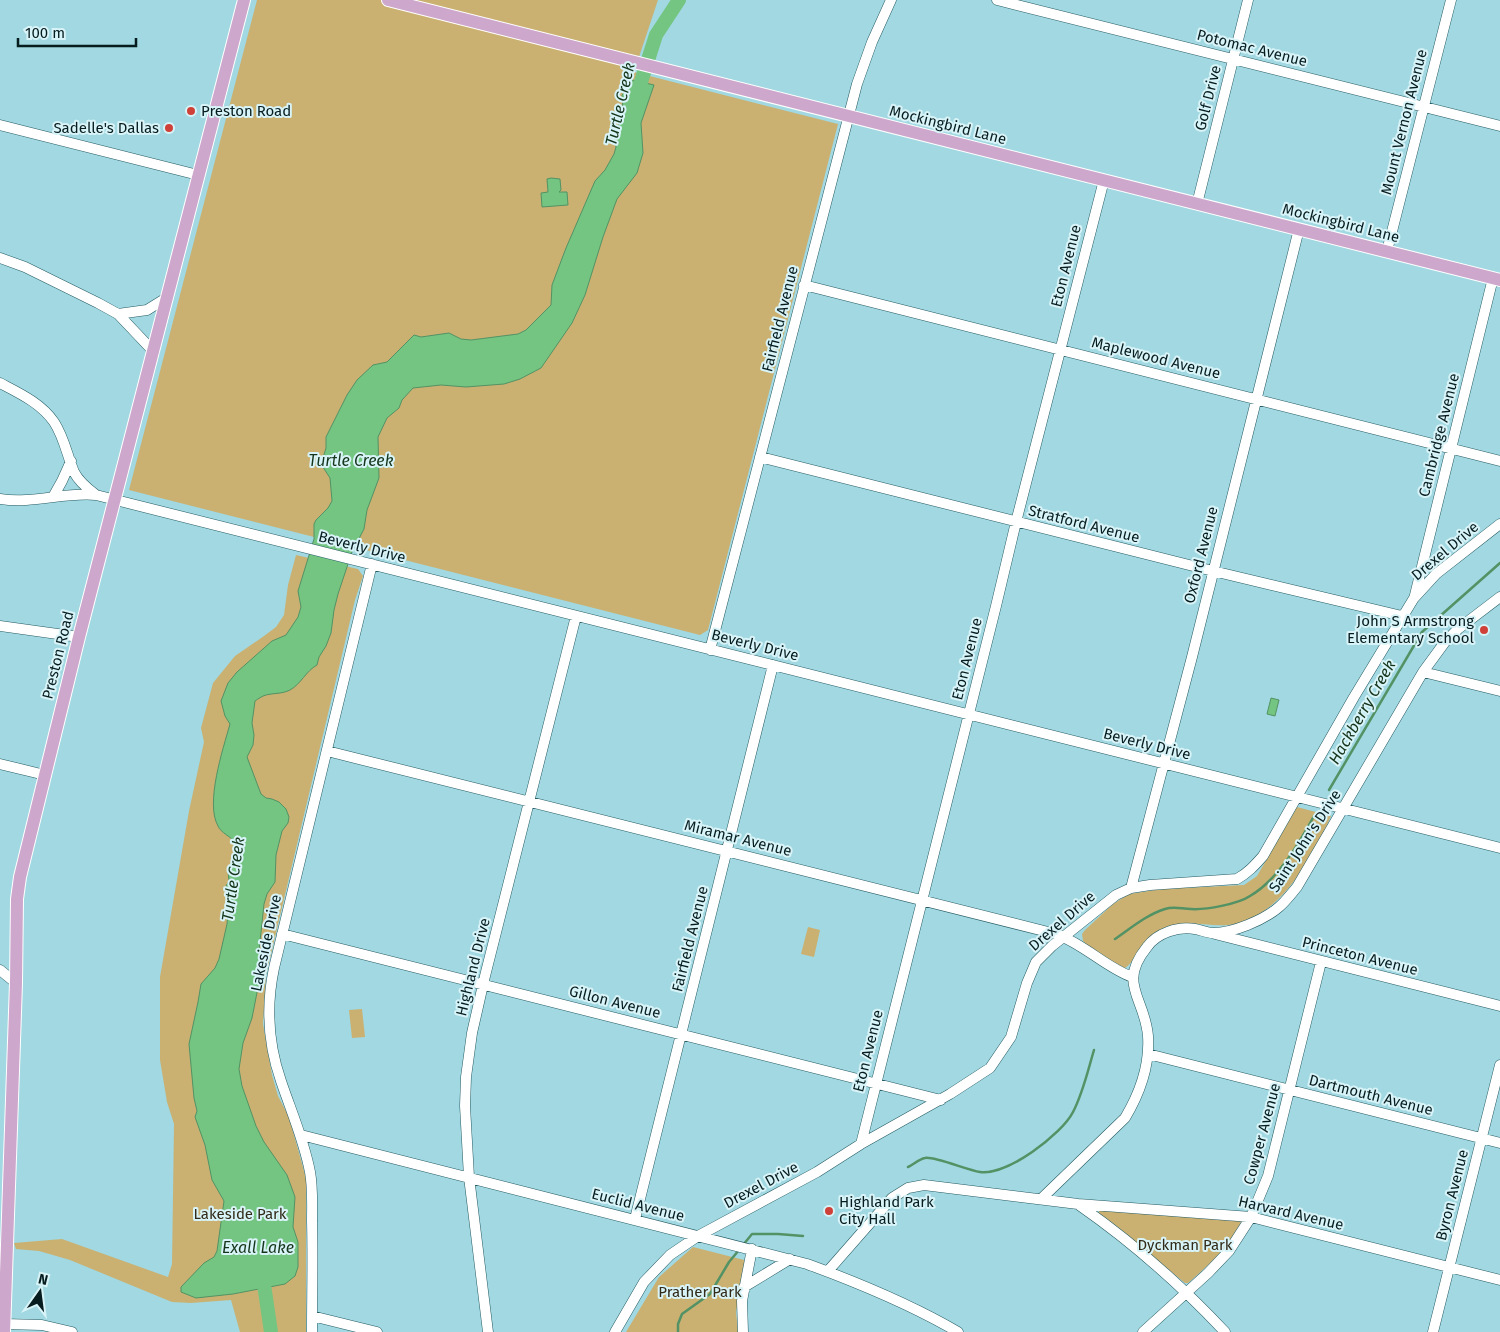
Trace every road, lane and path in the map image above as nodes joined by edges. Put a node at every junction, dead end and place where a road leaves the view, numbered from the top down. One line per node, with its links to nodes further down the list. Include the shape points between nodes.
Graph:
1 (244, 0): 12 (main road, Preston Road)
2 (388, 0): 9 (main road, Mockingbird Lane)
3 (892, 0): 9 (street, Fairfield Avenue, via 865,58)
4 (998, 0): 7 (street, Potomac Avenue)
5 (1248, 0): 7 (street, Golf Drive)
6 (1451, 0): 8 (street, Mount Vernon Avenue)
7 (1233, 59): 8 (street, Potomac Avenue); 14 (street, Golf Drive)
8 (1423, 107): 11 (street, Potomac Avenue); 16 (street, Mount Vernon Avenue)
9 (848, 116): 13 (main road, Mockingbird Lane); 19 (street, Fairfield Avenue)
10 (0, 126): 12 (street)
11 (1500, 126)
12 (198, 175): 20 (main road, Preston Road)
13 (1104, 180): 14 (main road, Mockingbird Lane); 22 (street, Eton Avenue)
14 (1197, 204): 15 (main road, Mockingbird Lane)
15 (1299, 229): 16 (main road, Mockingbird Lane); 25 (street, Oxford Avenue)
16 (1387, 251): 18 (main road, Mockingbird Lane)
17 (0, 258): 21 (street)
18 (1496, 279): 26 (street, Cambridge Avenue)
19 (804, 285): 22 (street, Maplewood Avenue); 27 (street, Fairfield Avenue)
20 (168, 296): 21 (street, via 147,310); 23 (main road, Preston Road)
21 (118, 314): 23 (street)
22 (1061, 349): 25 (street, Maplewood Avenue); 34 (street, Eton Avenue)
23 (154, 352): 33 (main road, Preston Road)
24 (0, 383): 28 (street, via 44,410 60,433)
25 (1256, 399): 26 (street, Maplewood Avenue); 37 (street, Oxford Avenue)
26 (1450, 448): 29 (street, Maplewood Avenue); 39 (street, Cambridge Avenue)
27 (760, 457): 34 (street, Stratford Avenue); 44 (street, Fairfield Avenue)
28 (71, 461): 30 (street, via 79,479); 31 (street)
29 (1500, 461)
30 (96, 494): 31 (street, Beverly Drive); 33 (street, Beverly Drive)
31 (53, 498): 32 (street, Beverly Drive, via 29,501)
32 (0, 499)
33 (116, 500): 36 (street, Beverly Drive); 43 (main road, Preston Road)
34 (1016, 522): 37 (street, Stratford Avenue); 48 (street, Eton Avenue)
35 (1500, 524): 39 (street, Drexel Drive, via 1436,574)
36 (372, 564): 40 (street, Beverly Drive); 49 (street, Lakeside Drive)
37 (1213, 571): 41 (street, Stratford Avenue); 51 (street, Oxford Avenue)
38 (1500, 597): 46 (street, Saint John's Drive, via 1458,629)
39 (1414, 598): 41 (street, Drexel Drive)
40 (576, 616): 44 (street, Beverly Drive); 54 (street, Highland Drive)
41 (1402, 616): 53 (street, Drexel Drive)
42 (0, 626): 43 (street)
43 (79, 637): 52 (main road, Preston Road)
44 (710, 650): 45 (street, Beverly Drive)
45 (773, 665): 48 (street, Beverly Drive); 57 (street, Fairfield Avenue)
46 (1423, 672): 47 (street); 55 (street, Saint John's Drive)
47 (1500, 691)
48 (968, 715): 51 (street, Beverly Drive); 59 (street, Eton Avenue)
49 (327, 750): 54 (street, Miramar Avenue); 61 (street, Lakeside Drive)
50 (0, 764): 52 (street)
51 (1163, 764): 53 (street, Beverly Drive); 58 (street, Oxford Avenue)
52 (45, 774): 66 (main road, Preston Road, via 20,877)
53 (1296, 797): 55 (street, Beverly Drive); 58 (street, Drexel Drive, via 1263,856 1245,875 1221,881)
54 (529, 801): 57 (street, Miramar Avenue); 67 (street, Highland Drive)
55 (1343, 809): 56 (street, Beverly Drive); 60 (street, Saint John's Drive, via 1297,887 1279,908 1250,924)
56 (1500, 848)
57 (727, 851): 59 (street, Miramar Avenue); 69 (street, Fairfield Avenue)
58 (1131, 888): 62 (street, Drexel Drive, via 1116,895)
59 (922, 900): 62 (street, Miramar Avenue); 72 (street, Eton Avenue)
60 (1212, 933): 63 (street, Princeton Avenue); 65 (street, Saint John's Drive, via 1184,928 1164,934 1148,945)
61 (282, 934): 67 (street, Gillon Avenue); 75 (street, Lakeside Drive, via 269,1002 271,1038 280,1079)
62 (1065, 937): 65 (street, Miramar Avenue); 74 (street, Drexel Drive, via 1036,962 1026,982 1011,1037 1001,1054 990,1068)
63 (1321, 962): 68 (street, Princeton Avenue); 73 (street, Cowper Avenue)
64 (0, 970): 66 (street)
65 (1132, 977): 70 (street, via 1146,1025)
66 (16, 983): 80 (main road, Preston Road)
67 (483, 984): 69 (street, Gillon Avenue); 79 (street, Highland Drive, via 466,1077)
68 (1500, 1006)
69 (681, 1034): 72 (street, Gillon Avenue); 84 (street, Fairfield Avenue)
70 (1148, 1054): 73 (street, Dartmouth Avenue); 81 (street, via 1142,1088 1125,1118)
71 (1500, 1065): 76 (street, Byron Avenue)
72 (876, 1083): 74 (street, Gillon Avenue); 78 (street, Eton Avenue)
73 (1290, 1090): 76 (street, Dartmouth Avenue); 83 (street, Cowper Avenue, via 1268,1176)
74 (940, 1100): 78 (street, Drexel Drive)
75 (301, 1135): 79 (street, Euclid Avenue); 93 (street, Lakeside Drive, via 311,1174)
76 (1482, 1138): 77 (street, Dartmouth Avenue); 88 (street, Byron Avenue)
77 (1500, 1143)
78 (861, 1144): 85 (street, Drexel Drive, via 817,1172)
79 (470, 1177): 84 (street, Euclid Avenue); 98 (street, Highland Drive)
80 (4, 1194): 94 (main road, Preston Road)
81 (1041, 1199): 82 (street, Harvard Avenue); 89 (street, via 938,1186 908,1188 892,1198)
82 (1078, 1204): 83 (street, Harvard Avenue); 92 (street, via 1120,1235)
83 (1252, 1217): 88 (street, Harvard Avenue); 92 (street, Cowper Avenue, via 1229,1251)
84 (635, 1220): 85 (street, Euclid Avenue)
85 (698, 1236): 86 (street, Euclid Avenue); 99 (street, Drexel Drive, via 670,1255 644,1282)
86 (751, 1249): 87 (street, Euclid Avenue); 91 (street)
87 (790, 1259): 89 (street, Euclid Avenue); 91 (street)
88 (1450, 1267): 90 (street, Harvard Avenue); 104 (street, Byron Avenue)
89 (828, 1271): 101 (street, Euclid Avenue, via 884,1294)
90 (1500, 1280)
91 (744, 1287): 100 (street)
92 (1186, 1294): 102 (street, Cowper Avenue); 103 (street)
93 (312, 1316): 96 (street, Lakeside Drive); 97 (street)
94 (4, 1328): 95 (street, via 42,1325)
95 (72, 1332)
96 (312, 1332)
97 (377, 1332)
98 (488, 1332)
99 (615, 1332)
100 (743, 1332)
101 (958, 1332)
102 (1143, 1332)
103 (1225, 1332)
104 (1433, 1332)

